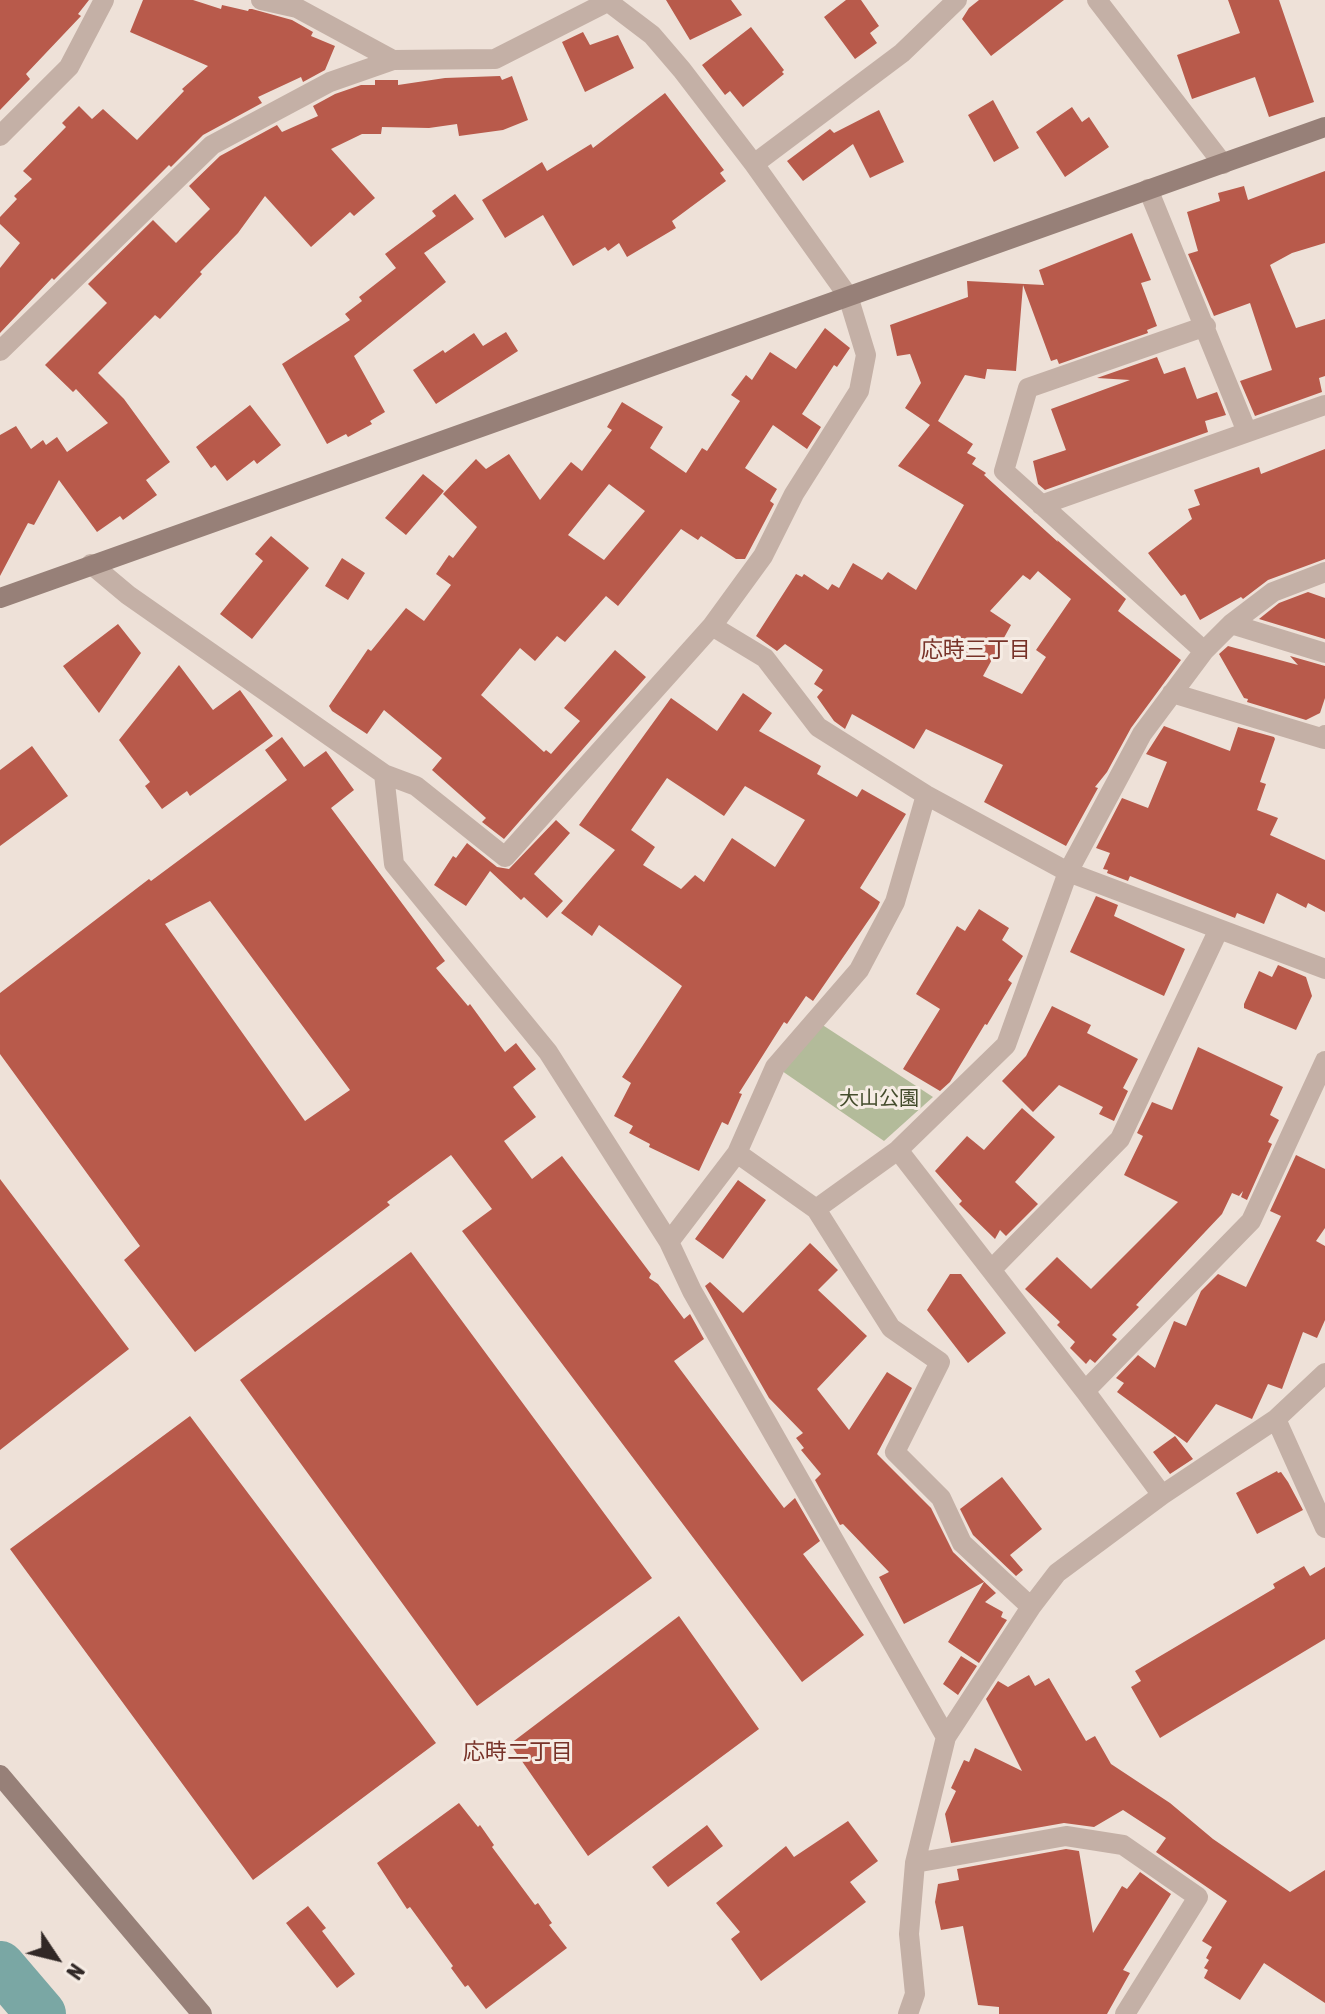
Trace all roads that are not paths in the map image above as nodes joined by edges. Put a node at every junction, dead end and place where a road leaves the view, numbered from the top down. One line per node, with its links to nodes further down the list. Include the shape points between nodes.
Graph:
1 (104, 0): 8 (street, via 69,67)
2 (261, 0): 6 (street, via 297,8)
3 (608, 0): 6 (street, via 495,59); 9 (street, via 652,35)
4 (957, 0): 9 (street, via 902,53)
5 (1097, 0): 10 (street)
6 (393, 60): 14 (street, via 330,82 212,145)
7 (1325, 127): 10 (street)
8 (0, 136)
9 (754, 164): 12 (street)
10 (1223, 164): 11 (street)
11 (1148, 189): 12 (street); 13 (street)
12 (848, 296): 18 (street); 22 (street, via 866,355 859,391 794,494 763,556)
13 (1206, 326): 16 (street); 17 (street, via 1028,388 1004,471)
14 (0, 351)
15 (1325, 405): 16 (street)
16 (1247, 432): 17 (street)
17 (1041, 505): 23 (street)
18 (91, 564): 20 (street); 27 (street)
19 (1325, 572): 21 (street, via 1273,592)
20 (0, 598)
21 (1231, 624): 23 (street); 24 (street)
22 (712, 626): 27 (street, via 505,857 416,786); 28 (street, via 765,658 818,727)
23 (1204, 651): 25 (street)
24 (1325, 653)
25 (1172, 693): 26 (street, via 1324,739); 29 (street, via 1142,734)
26 (1325, 735)
27 (384, 774): 36 (street, via 394,864 548,1052)
28 (926, 795): 29 (street); 34 (street, via 895,902 859,970 775,1067)
29 (1068, 872): 30 (street); 33 (street, via 1006,1045)
30 (1219, 929): 31 (street); 37 (street, via 1120,1139)
31 (1325, 969)
32 (1325, 1061): 39 (street, via 1251,1221)
33 (898, 1150): 35 (street); 37 (street)
34 (737, 1153): 35 (street); 36 (street)
35 (816, 1209): 43 (street, via 891,1328 940,1362 895,1452 941,1498 962,1543)
36 (669, 1242): 44 (street)
37 (991, 1270): 39 (street)
38 (1325, 1373): 40 (street)
39 (1085, 1391): 41 (street)
40 (1276, 1419): 41 (street); 42 (street)
41 (1162, 1495): 43 (street, via 1057,1573)
42 (1325, 1528)
43 (1031, 1607): 44 (street)
44 (946, 1737): 46 (street)
45 (3, 1785): 47 (street)
46 (915, 1863): 48 (street, via 909,1934 915,1994); 49 (street, via 1066,1836 1123,1845 1198,1897)
47 (202, 2014)
48 (908, 2014)
49 (1125, 2014)

